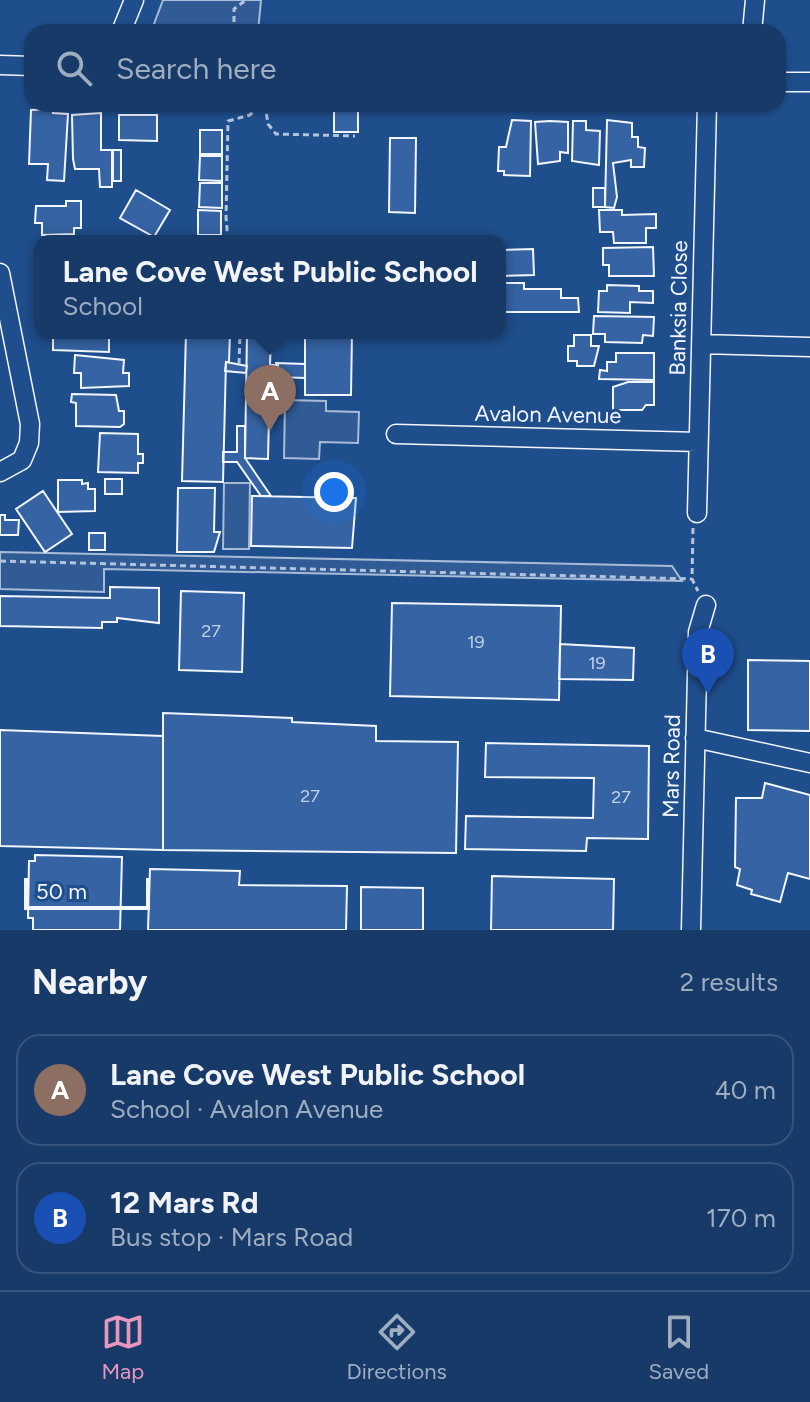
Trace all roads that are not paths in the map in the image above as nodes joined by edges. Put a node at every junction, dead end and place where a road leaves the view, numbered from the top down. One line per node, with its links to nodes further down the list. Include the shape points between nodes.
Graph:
1 (134, 0): 3 (street)
2 (755, 0): 4 (street)
3 (124, 24)
4 (753, 24)
5 (0, 65): 6 (street)
6 (24, 66)
7 (786, 82): 8 (street)
8 (810, 82)
9 (707, 112): 11 (street, Banksia Close)
10 (0, 273): 15 (street, via 30,424 22,460)
11 (701, 344): 12 (street); 14 (street, Banksia Close)
12 (810, 347)
13 (396, 434): 14 (street, Avalon Avenue)
14 (698, 442): 16 (street, Banksia Close)
15 (0, 472)
16 (697, 513)
17 (706, 605): 18 (street, Mars Road, via 698,632)
18 (695, 738): 19 (street); 20 (street, Mars Road)
19 (810, 763)
20 (691, 930)

